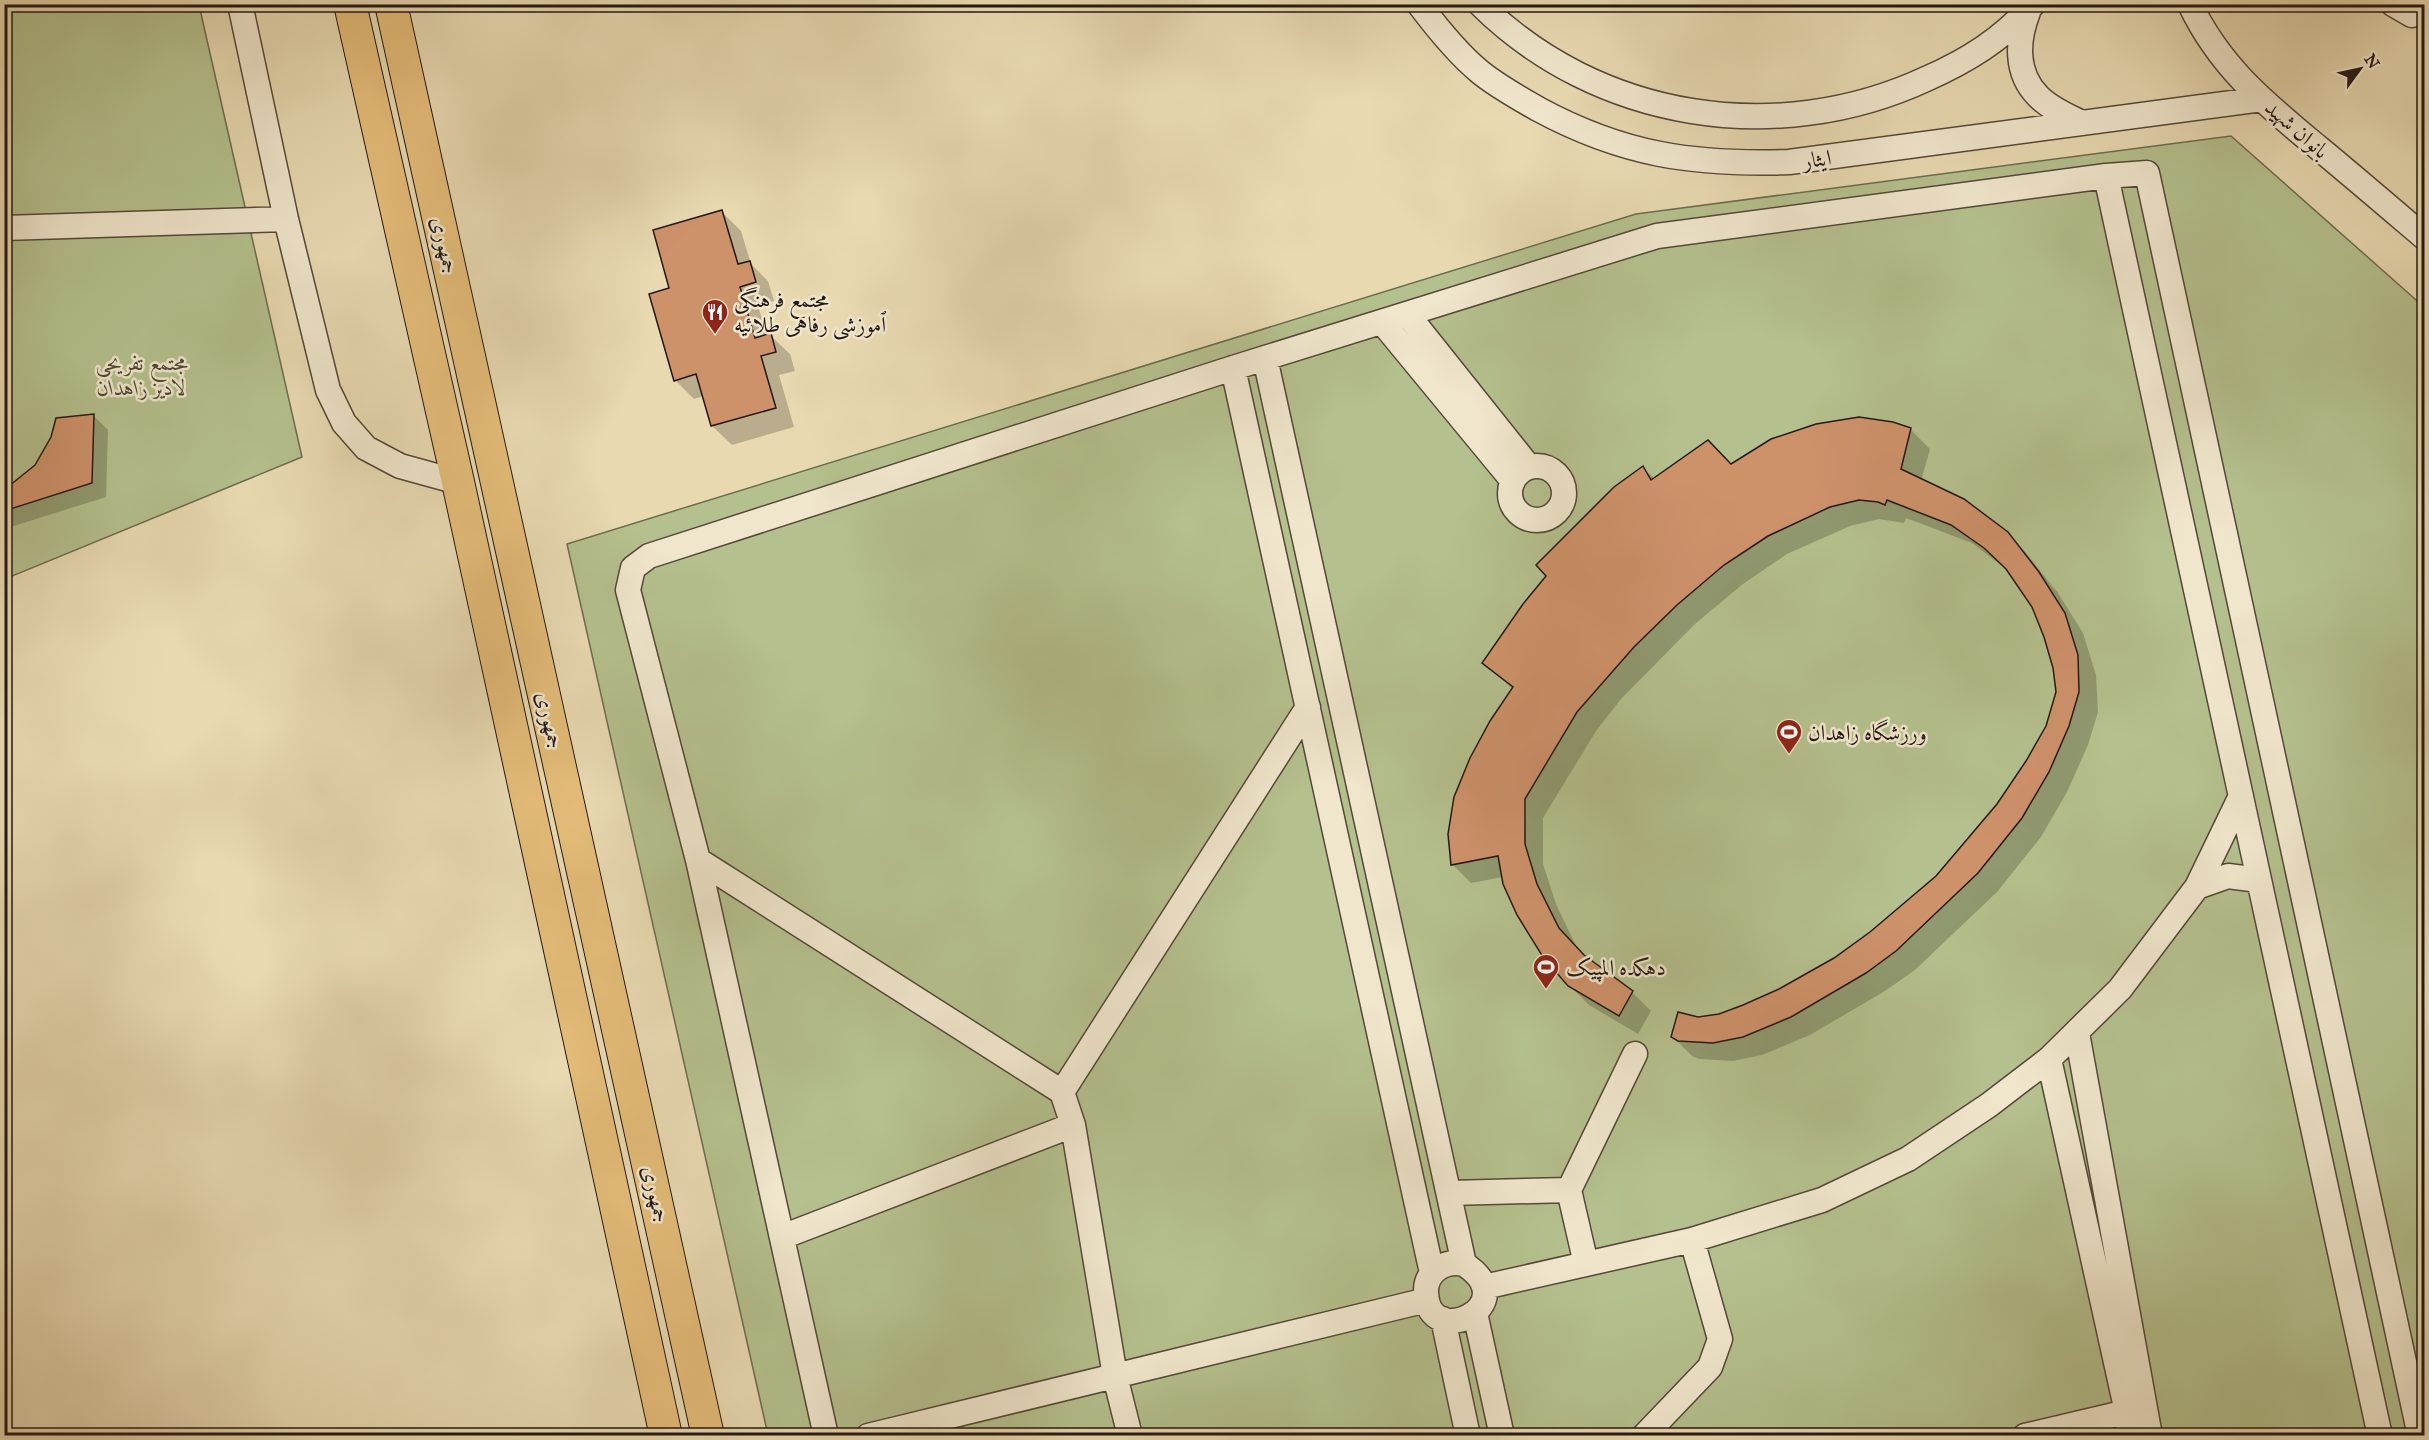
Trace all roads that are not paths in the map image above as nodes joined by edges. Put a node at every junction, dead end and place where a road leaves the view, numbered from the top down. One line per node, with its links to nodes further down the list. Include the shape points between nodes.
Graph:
1 (240, 4): 13 (street)
2 (350, 4): 20 (main road, جمهوری)
3 (391, 4): 42 (main road, جمهوری)
4 (1419, 4): 11 (street, ایثار, via 1480,72 1521,99 1600,138 1690,160 1735,164 1789,162)
5 (1480, 4): 8 (street, ایثار, via 1506,30 1579,77 1619,94 1658,104 1732,116 1814,113 1905,90 1984,49)
6 (2190, 4): 10 (street, بانوان شهید, via 2218,55)
7 (2393, 4): 9 (street, via 2412,15)
8 (2031, 7): 11 (street, via 2020,32 2019,51 2028,83 2038,97)
9 (2424, 13)
10 (2262, 99): 11 (street, ایثار); 15 (street, بانوان شهید)
11 (2082, 123)
12 (2106, 176): 16 (street, via 1657,236); 22 (street); 57 (street, via 2147,173)
13 (286, 219): 14 (street); 20 (street, via 328,390 344,423 366,448 400,466)
14 (4, 228)
15 (2424, 237)
16 (1407, 314): 17 (street); 17 (street, via 1521,474)
17 (1382, 322): 18 (street)
18 (1265, 358): 19 (street); 32 (street)
19 (1233, 368): 21 (street); 23 (street, via 649,556 633,568 628,590)
20 (458, 482): 44 (main road, جمهوری)
21 (1308, 707): 29 (street); 37 (street)
22 (2241, 796): 24 (street); 25 (street)
23 (698, 860): 29 (street); 33 (street)
24 (2259, 880): 25 (street, via 2228,876); 56 (street)
25 (2197, 888): 26 (street, via 2120,989)
26 (2077, 1033): 28 (street); 55 (street)
27 (1635, 1054): 31 (street)
28 (2049, 1059): 34 (street, via 1908,1159 1822,1200); 45 (street)
29 (1062, 1092): 30 (street)
30 (1073, 1125): 33 (street); 43 (street)
31 (1569, 1190): 32 (street); 36 (street)
32 (1449, 1193): 35 (street)
33 (782, 1237): 48 (street)
34 (1692, 1240): 36 (street); 53 (street, via 1719,1339 1710,1367)
35 (1464, 1264): 37 (street, via 1444,1264); 38 (street, via 1476,1272)
36 (1586, 1264): 38 (street)
37 (1432, 1273): 39 (street, via 1425,1291)
38 (1484, 1287): 40 (street, via 1482,1304)
39 (1427, 1300): 41 (street, via 1433,1312); 43 (street)
40 (1475, 1313): 41 (street, via 1466,1320); 52 (street)
41 (1443, 1319): 51 (street)
42 (695, 1371): 44 (main road); 47 (main road, جمهوری)
43 (1115, 1376): 49 (street); 50 (street)
44 (653, 1379): 46 (main road, جمهوری)
45 (2128, 1424): 54 (street)
46 (666, 1436)
47 (708, 1436)
48 (826, 1436)
49 (868, 1436)
50 (1130, 1436)
51 (1468, 1436)
52 (1502, 1436)
53 (1644, 1436)
54 (2025, 1436)
55 (2150, 1436)
56 (2380, 1436)
57 (2420, 1436)

